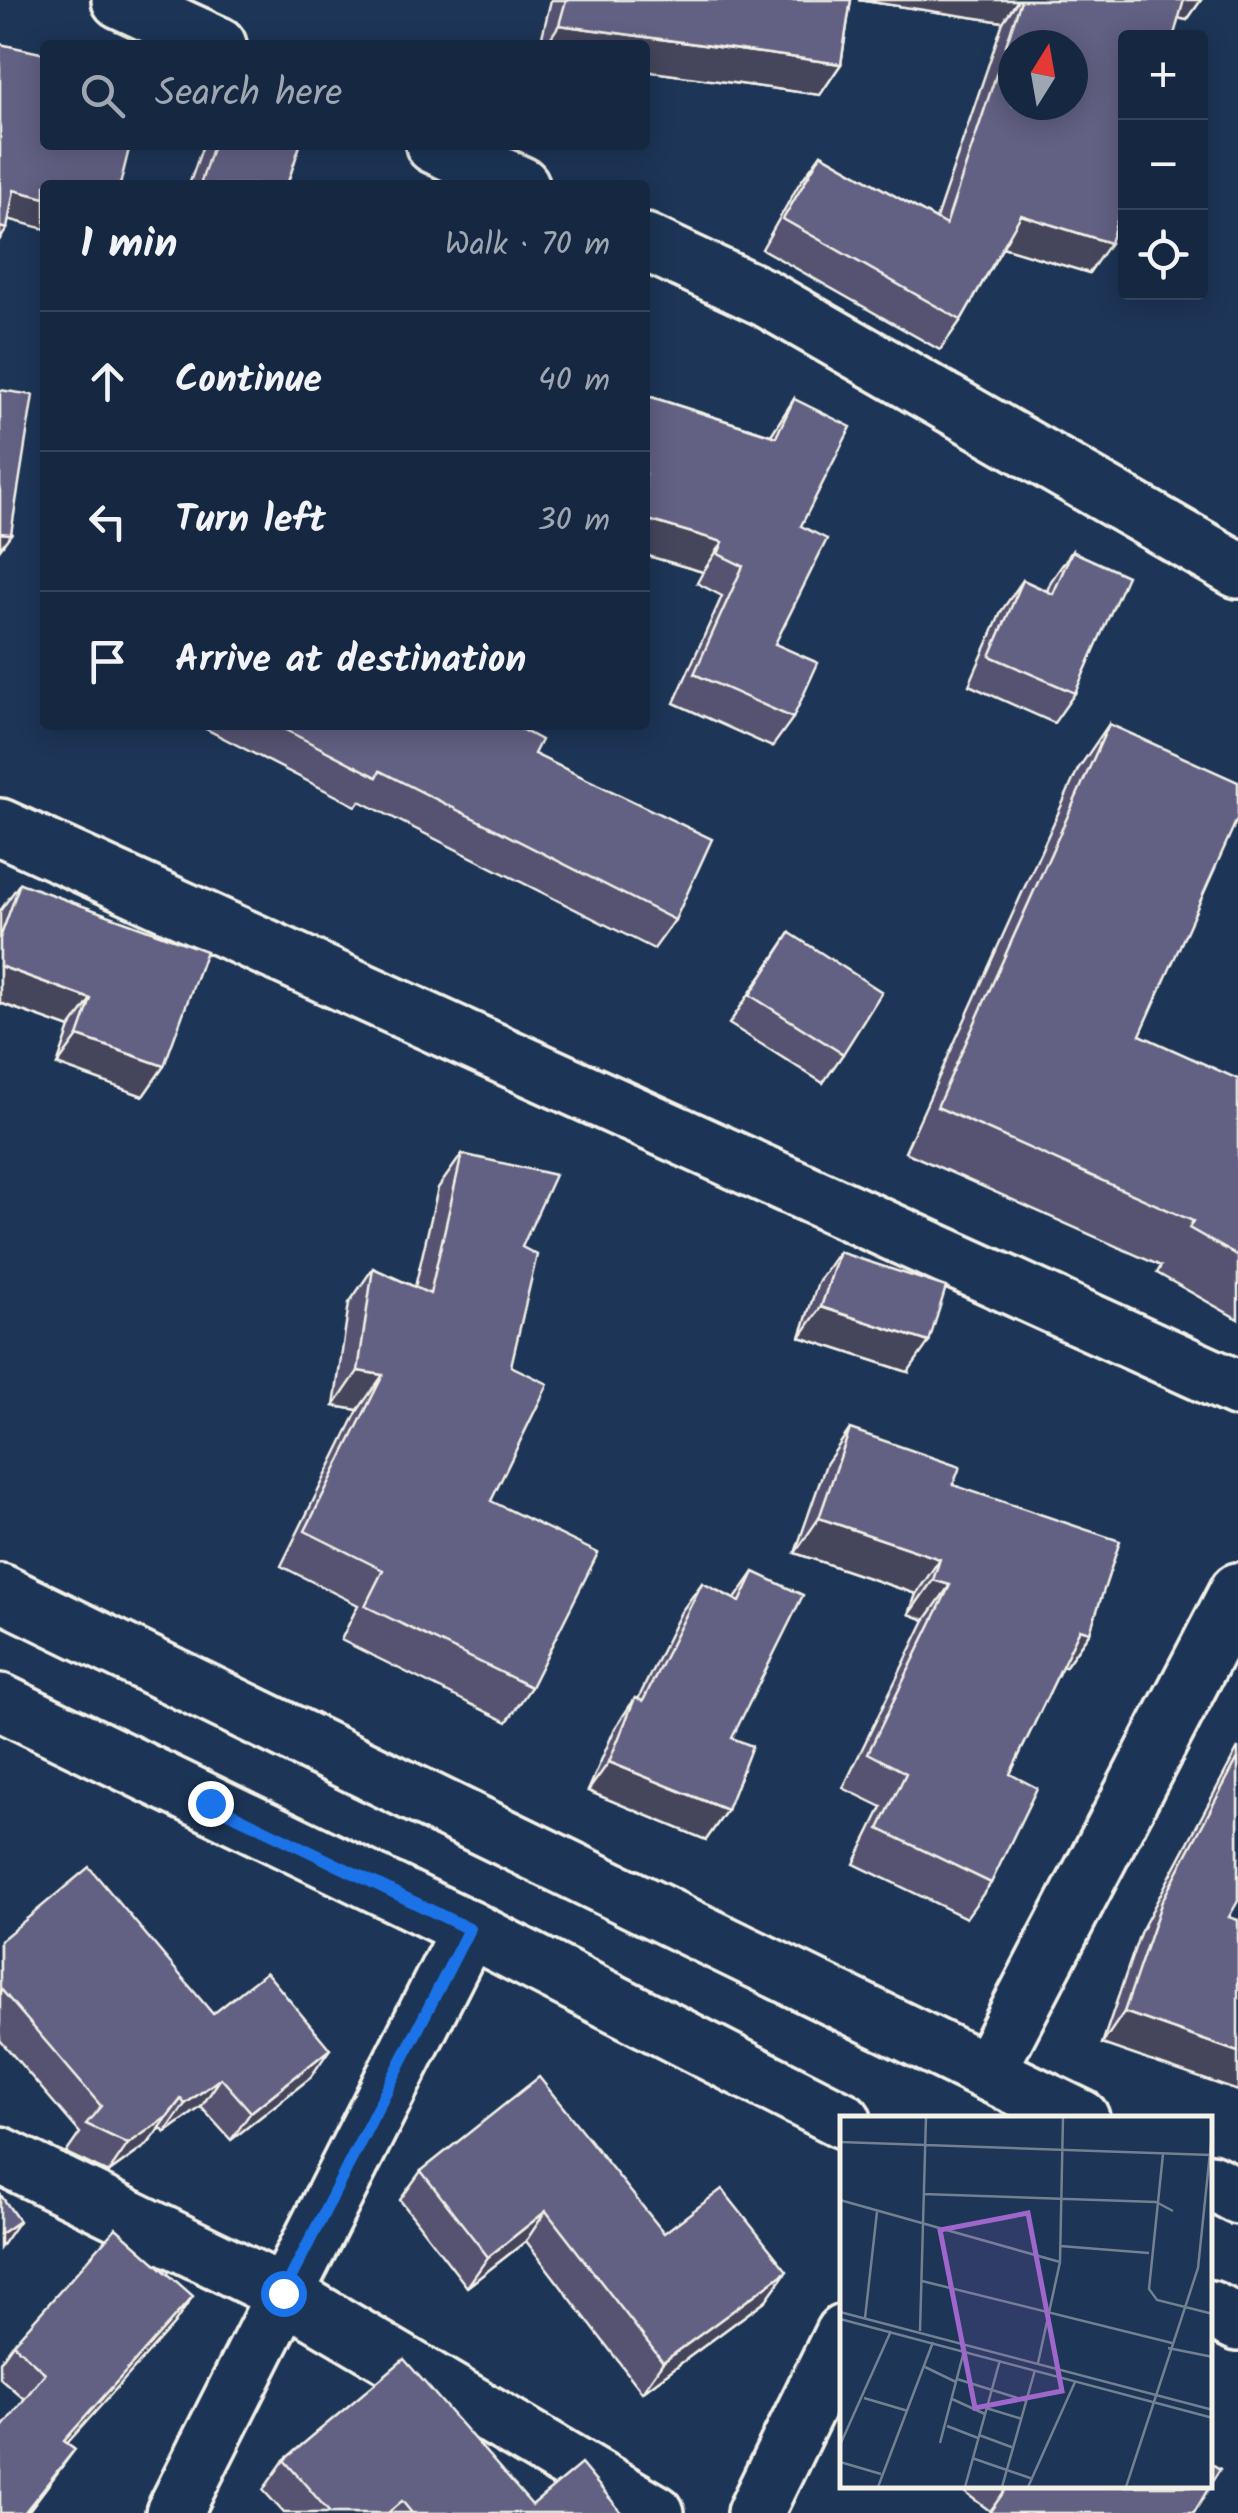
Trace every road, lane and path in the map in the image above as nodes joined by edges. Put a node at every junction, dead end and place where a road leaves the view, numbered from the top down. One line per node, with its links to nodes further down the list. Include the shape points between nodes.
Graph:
1 (120, 0): 2 (street)
2 (207, 40)
3 (445, 150): 4 (street)
4 (510, 180)
5 (650, 244): 6 (street, via 765,298)
6 (1238, 570)
7 (0, 827): 8 (street)
8 (1238, 1389)
9 (1238, 1591): 13 (street)
10 (0, 1592): 13 (street)
11 (4, 1712): 12 (street)
12 (469, 1929): 15 (street); 19 (street)
13 (987, 2072): 14 (street)
14 (1076, 2116)
15 (840, 2118)
16 (0, 2155): 19 (street)
17 (1213, 2184): 18 (street)
18 (1238, 2196)
19 (283, 2293): 23 (street); 24 (street)
20 (1213, 2310): 21 (street)
21 (1238, 2323)
22 (840, 2339): 25 (street)
23 (174, 2513)
24 (656, 2513)
25 (756, 2513)

